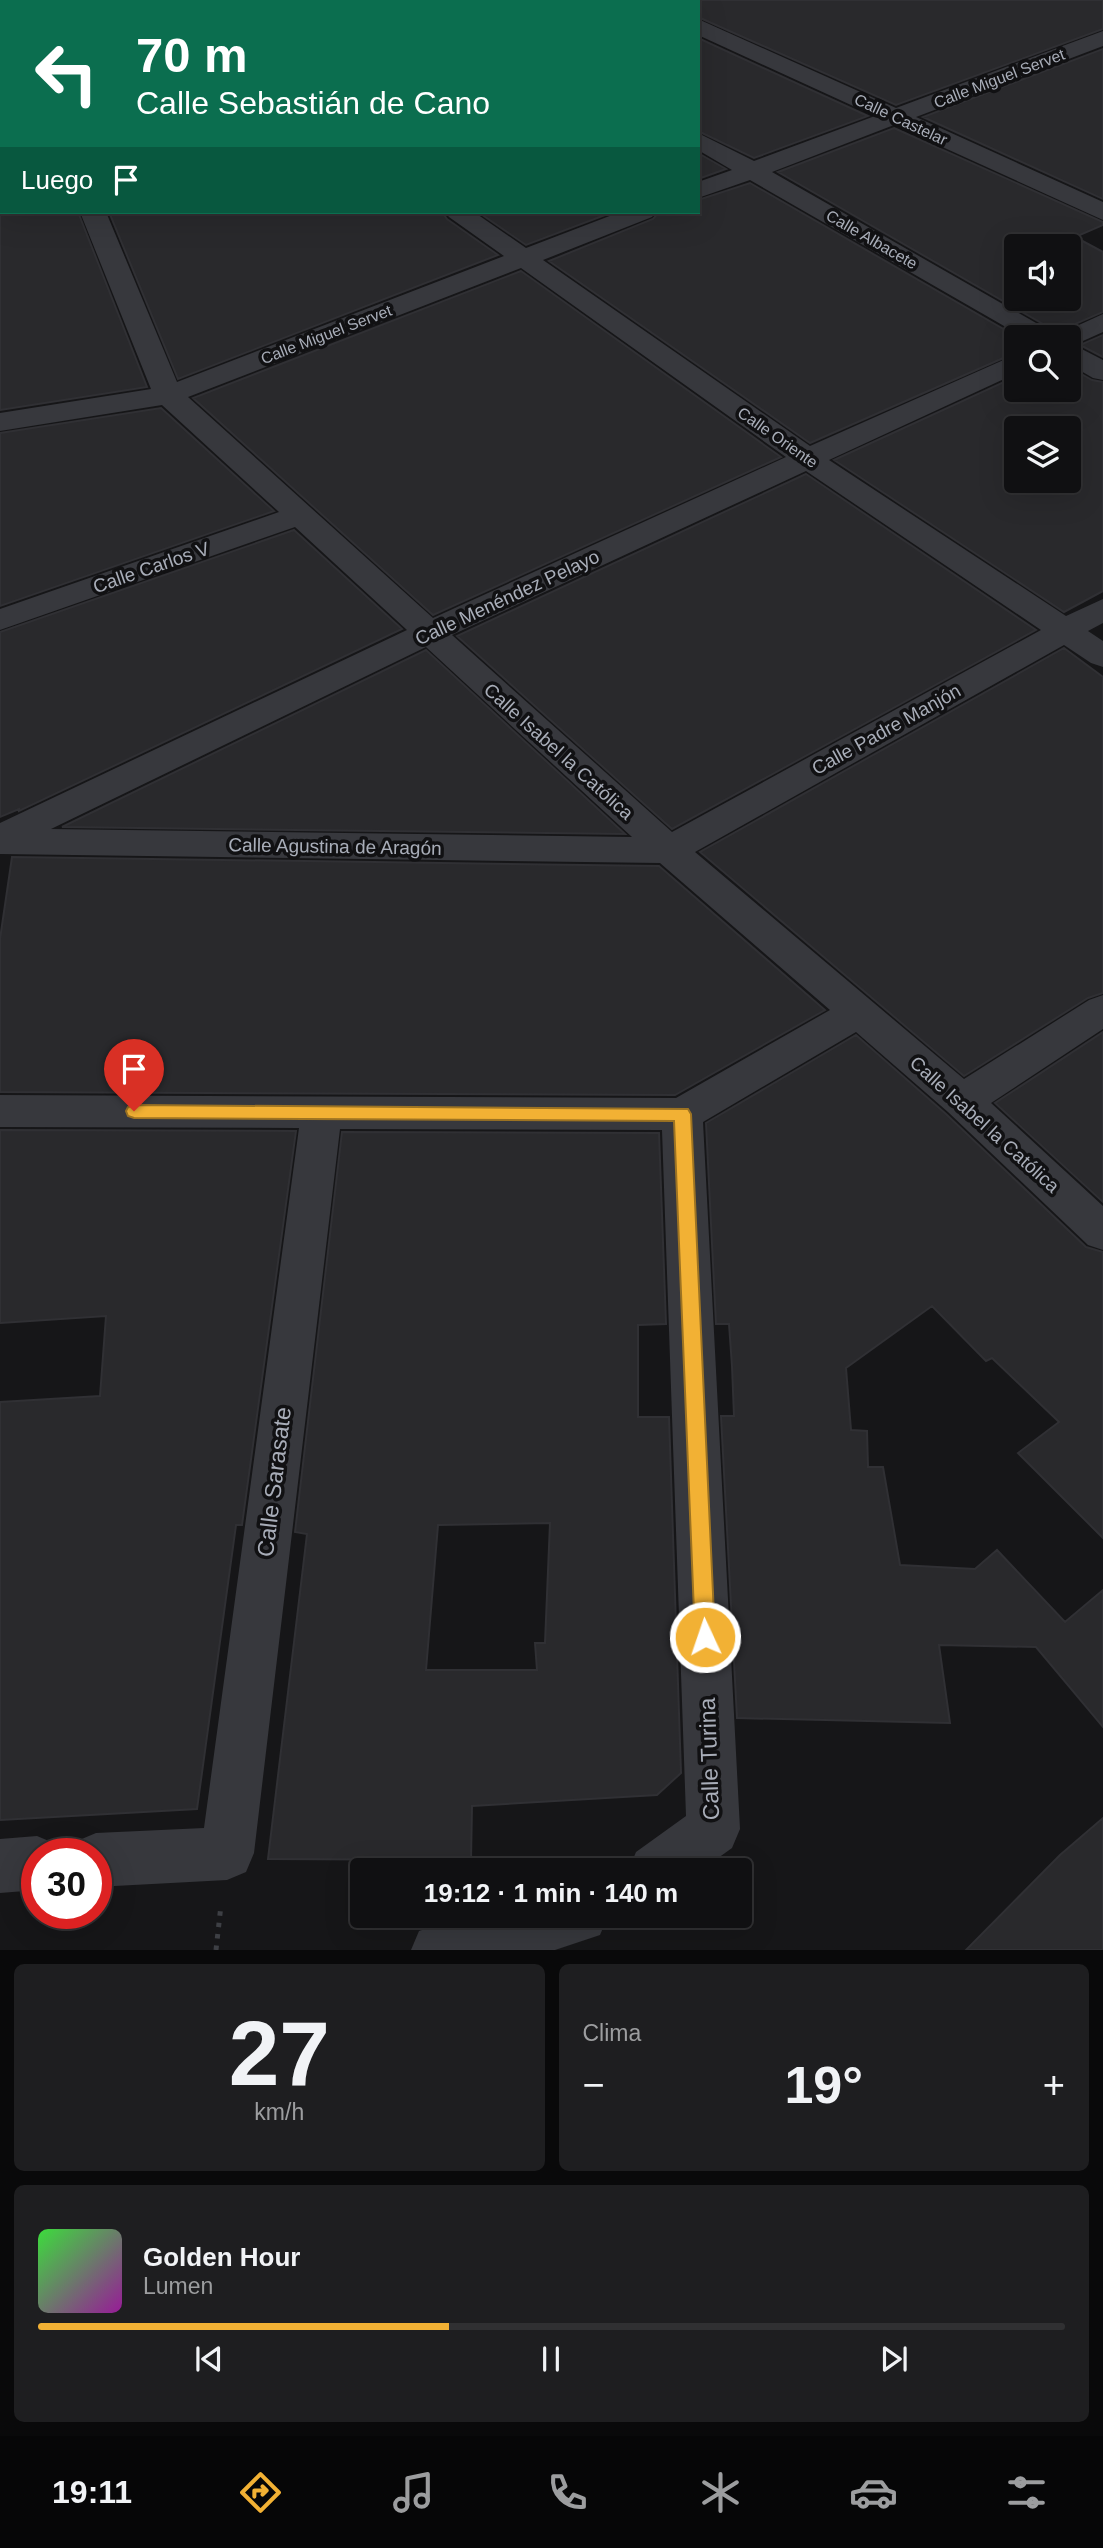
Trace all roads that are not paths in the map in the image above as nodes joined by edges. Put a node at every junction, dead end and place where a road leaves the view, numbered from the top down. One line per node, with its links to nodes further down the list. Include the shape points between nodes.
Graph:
1 (700, 27): 3 (street, Calle Castelar)
2 (1103, 38): 3 (street, Calle Miguel Servet)
3 (896, 117): 5 (street, Calle Miguel Servet); 7 (street, Calle Castelar)
4 (700, 141): 5 (street, Calle Albacete)
5 (751, 170): 6 (street, Calle Miguel Servet); 13 (street, Calle Albacete)
6 (700, 190)
7 (1103, 212)
8 (94, 214): 18 (street, Calle Isabel la Católica)
9 (461, 214): 11 (street, Calle Oriente)
10 (638, 214): 11 (street, Calle Miguel Servet)
11 (524, 257): 18 (street, Calle Miguel Servet); 20 (street, Calle Oriente)
12 (1103, 322): 14 (street)
13 (1022, 325)
14 (1081, 332)
15 (1081, 359): 17 (street)
16 (1004, 368): 20 (street, Calle Menéndez Pelayo)
17 (1103, 372)
18 (168, 395): 19 (street, Calle Miguel Servet); 21 (street, Calle Isabel la Católica)
19 (0, 422)
20 (807, 458): 24 (street, Calle Oriente); 25 (street, Calle Menéndez Pelayo)
21 (302, 515): 23 (street, Calle Carlos V); 25 (street, Calle Isabel la Católica)
22 (1103, 609): 24 (street, Calle Padre Manjón)
23 (0, 620)
24 (1066, 629): 26 (street, Calle Oriente); 28 (street, Calle Padre Manjón)
25 (428, 633): 27 (street, Calle Menéndez Pelayo); 28 (street, Calle Isabel la Católica)
26 (1103, 656)
27 (0, 840): 28 (street, Calle Agustina de Aragón)
28 (669, 850): 30 (street, Calle Isabel la Católica)
29 (1103, 1010): 31 (street)
30 (859, 1012): 31 (street, Calle Isabel la Católica); 34 (street)
31 (962, 1101): 35 (street, Calle Isabel la Católica)
32 (0, 1111): 33 (street)
33 (322, 1111): 34 (street); 37 (street, Calle Sarasate, via 227,1853)
34 (682, 1114): 36 (street, Calle Turina, via 713,1829)
35 (1103, 1232)
36 (673, 1858)
37 (112, 1859)
38 (21, 1864): 39 (street)
39 (0, 1866)
40 (530, 1928): 41 (street)
41 (438, 1950)

